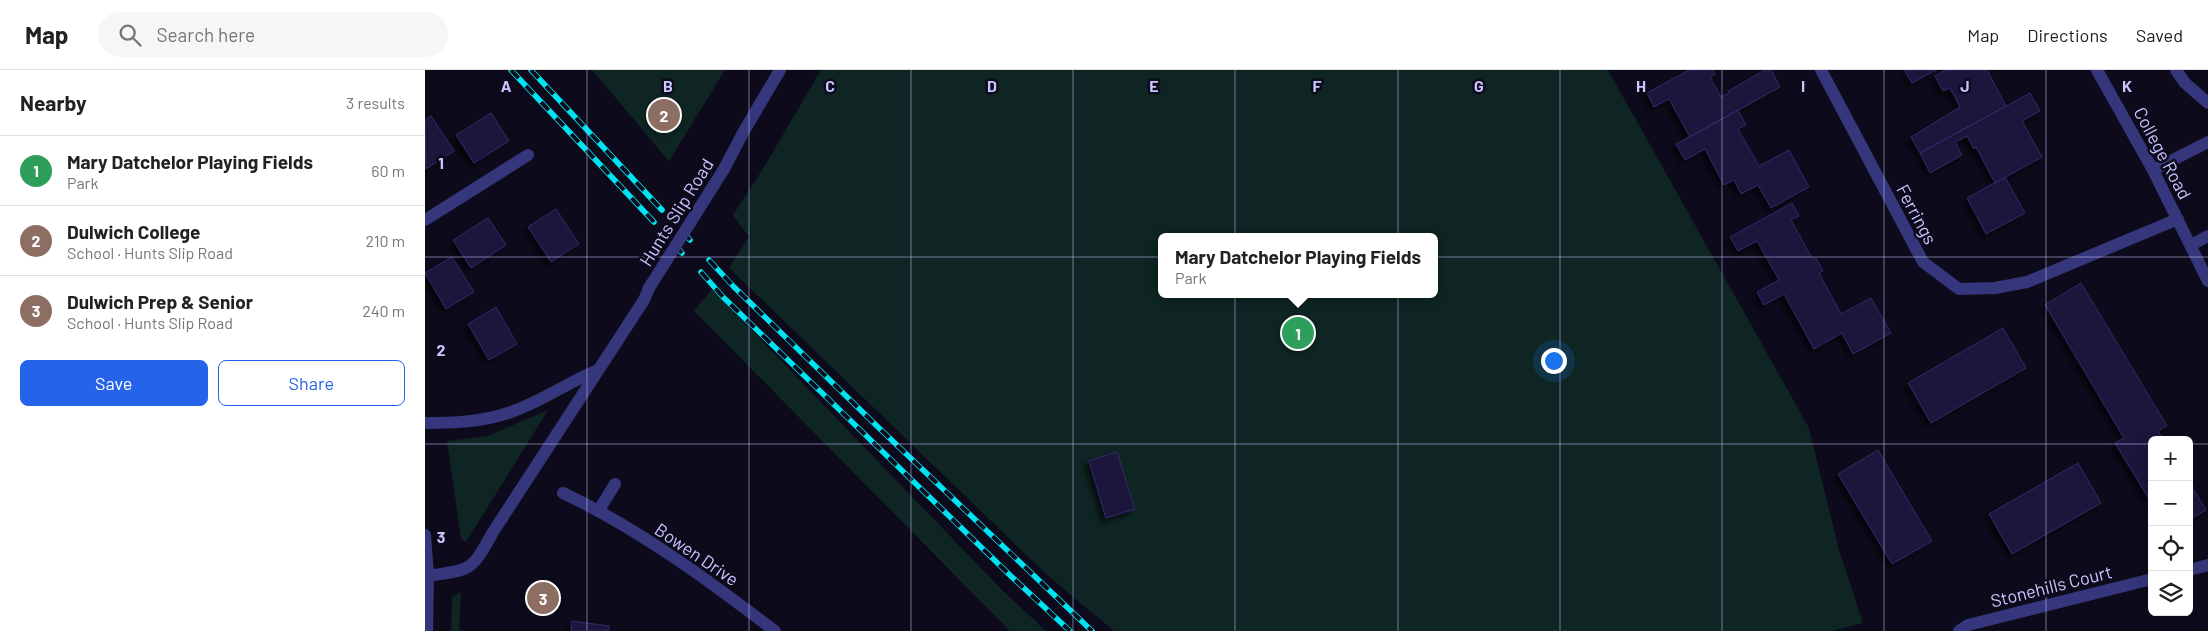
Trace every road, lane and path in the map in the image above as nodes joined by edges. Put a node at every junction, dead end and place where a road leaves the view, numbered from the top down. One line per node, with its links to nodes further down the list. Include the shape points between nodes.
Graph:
1 (780, 70): 14 (street, Hunts Slip Road, bridge, via 724,169)
2 (1821, 70): 9 (street, Ferrings, via 1923,262 1959,289 1995,288 2027,282)
3 (2097, 70): 8 (street, College Road)
4 (2176, 70): 5 (street, via 2185,83)
5 (2208, 103)
6 (2208, 142): 8 (street)
7 (528, 155): 10 (street)
8 (2153, 170): 9 (street, College Road)
9 (2178, 219): 12 (street, College Road)
10 (425, 220)
11 (2208, 236): 12 (street)
12 (2191, 244): 13 (street, College Road)
13 (2208, 281)
14 (598, 370): 15 (street, via 509,413 449,424); 22 (street, Hunts Slip Road, via 480,557 470,568)
15 (425, 423)
16 (615, 484): 18 (street)
17 (563, 493): 18 (street, Bowen Drive)
18 (599, 510): 25 (street, Bowen Drive, via 697,574)
19 (425, 535): 22 (street)
20 (2208, 565): 21 (street)
21 (2193, 569)
22 (428, 576): 24 (street)
23 (2148, 580): 26 (street, Stonehills Court, via 1968,625)
24 (427, 631)
25 (775, 631)
26 (1959, 631)

